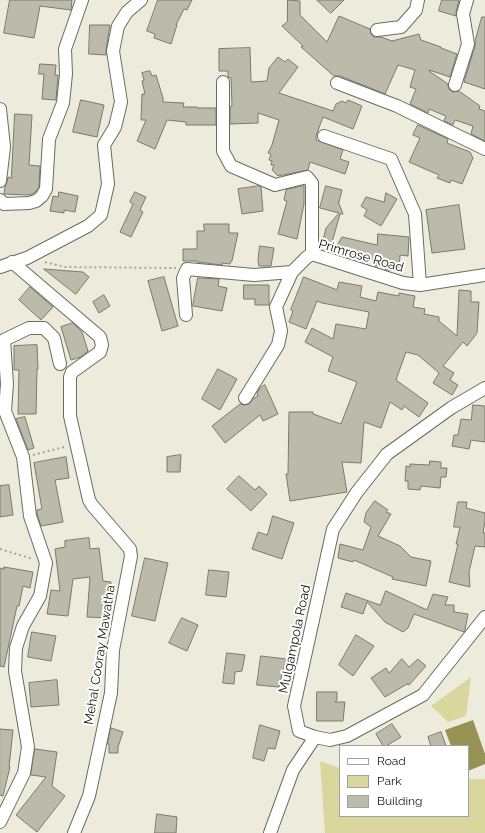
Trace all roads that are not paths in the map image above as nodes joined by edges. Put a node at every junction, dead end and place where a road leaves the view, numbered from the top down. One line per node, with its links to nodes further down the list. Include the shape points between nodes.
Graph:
1 (82, 0): 13 (street, via 65,49 63,102 49,139 46,189 36,201 29,203 4,204)
2 (142, 0): 15 (street, via 127,12 118,26 113,51 121,102 115,126 104,145 108,184 101,214 88,226 27,258)
3 (418, 0): 5 (street, via 416,10 401,27)
4 (467, 0): 8 (street, via 463,14 468,44)
5 (377, 30)
6 (223, 82): 14 (street, via 223,151 231,166 275,185 307,177 312,183)
7 (336, 83): 11 (street, via 397,106)
8 (455, 85)
9 (0, 109): 12 (street, via 4,147)
10 (324, 136): 19 (street, via 391,158 415,214)
11 (485, 149)
12 (0, 181)
13 (0, 200)
14 (312, 254): 17 (street, Primrose Road); 19 (street, Primrose Road)
15 (12, 262): 16 (street); 27 (street, Mehal Cooray Mawatha, via 100,337 100,352 72,372 70,377 70,416 89,500 130,549 131,556 113,650 111,693 89,796)
16 (0, 266)
17 (292, 272): 20 (street, via 254,275 187,269 183,278); 23 (street, via 276,307 281,331 278,345)
18 (485, 276): 19 (street, Primrose Road)
19 (420, 286)
20 (186, 315)
21 (60, 364): 26 (street, via 54,338 44,328 29,328 4,340 7,384 5,411 23,457 30,516 46,563 40,596 23,626 16,648 15,671 28,747 24,774)
22 (485, 388): 25 (street, Mulgampola Road, via 451,408 387,454 357,492 333,529 294,706 299,731)
23 (245, 398)
24 (485, 617): 25 (street, Mulgampola Road, via 423,695 347,736 330,740)
25 (315, 737): 28 (street, via 293,770)
26 (0, 822)
27 (74, 833)
28 (270, 833)

